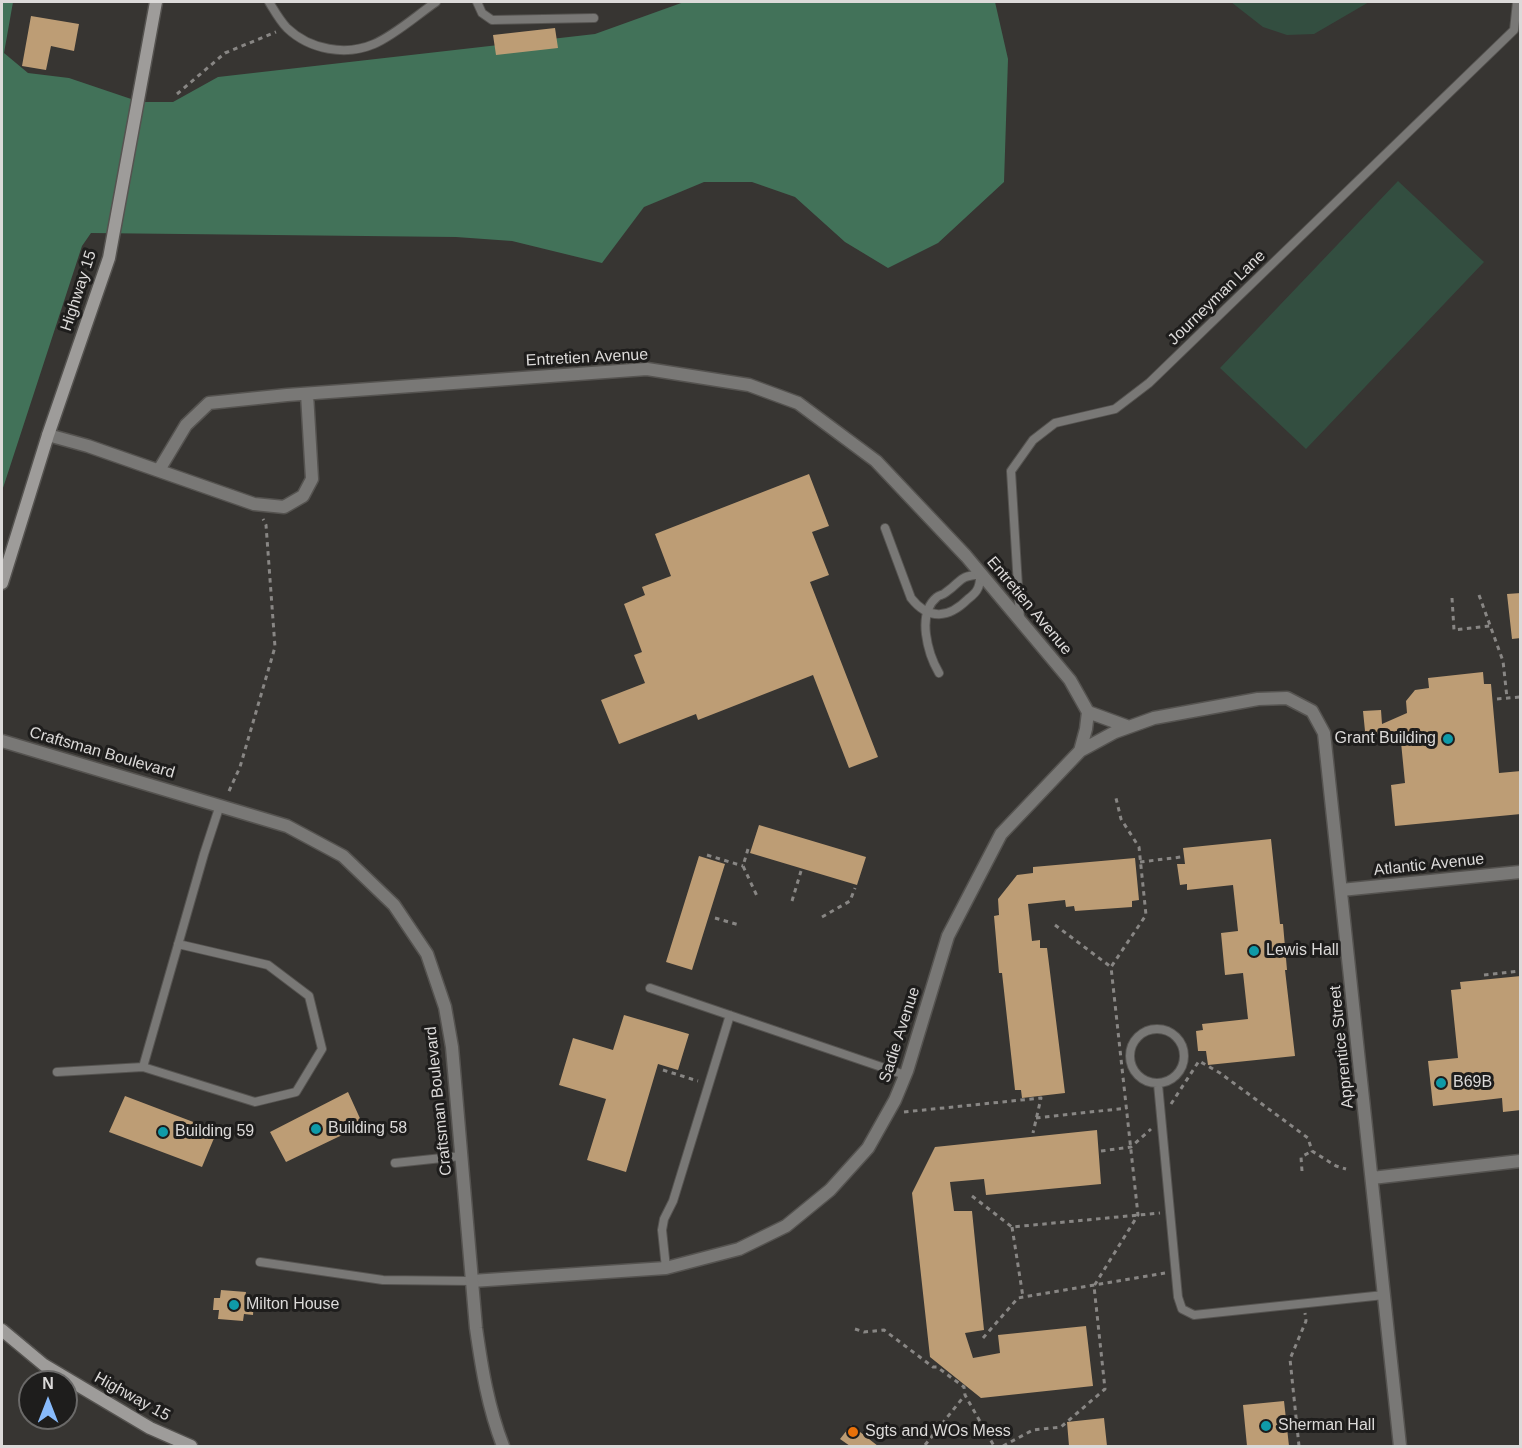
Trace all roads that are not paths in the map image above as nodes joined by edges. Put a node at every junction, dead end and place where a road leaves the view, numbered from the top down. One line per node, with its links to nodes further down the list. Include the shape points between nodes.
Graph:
1 (156, 2): 8 (main road, Highway 15, via 109,258)
2 (269, 2): 3 (lane, via 298,37 341,51 377,43)
3 (436, 2)
4 (477, 2): 6 (lane, via 482,13 492,20)
5 (1517, 2): 14 (lane, Journeyman Lane, via 1514,30 1149,383 1115,410 1055,423 1033,440 1011,471)
6 (594, 18)
7 (307, 394): 9 (street, Entretien Avenue, via 209,403 186,425); 9 (street, via 312,479 303,496 284,507 254,504); 11 (street, Entretien Avenue, via 647,369 748,384 798,403 876,461)
8 (48, 435): 9 (street); 12 (main road, Highway 15)
9 (159, 470)
10 (885, 528): 13 (lane, via 911,598)
11 (981, 574): 13 (lane, via 963,576 936,598); 13 (lane, via 977,590 959,608 943,615); 14 (street, Entretien Avenue)
12 (2, 583)
13 (927, 612): 15 (lane, via 927,646)
14 (1020, 620): 16 (street, Entretien Avenue, via 1070,680)
15 (939, 673)
16 (1088, 712): 17 (street); 19 (street)
17 (1129, 727): 19 (street, Apprentice Street); 22 (street, Apprentice Street, via 1154,718 1258,699 1287,698 1312,711 1324,733)
18 (2, 741): 20 (street, Craftsman Boulevard)
19 (1080, 751): 28 (street, Sadie Avenue, via 1001,834 948,936)
20 (220, 805): 23 (lane); 30 (street, Craftsman Boulevard, via 287,826 342,856 394,905 427,954 445,1007)
21 (1521, 872): 22 (street, Atlantic Avenue)
22 (1341, 890): 33 (street, Apprentice Street)
23 (178, 944): 26 (lane); 26 (lane, via 268,965 309,996 322,1049 296,1092 255,1101)
24 (650, 988): 25 (lane)
25 (730, 1015): 28 (lane); 35 (lane, via 673,1201 664,1219)
26 (143, 1067): 27 (lane)
27 (57, 1072)
28 (905, 1075): 35 (street, Sadie Avenue, via 868,1148 837,1182 786,1226 739,1249)
29 (1158, 1084): 29 (lane, via 1178,1075 1185,1054 1174,1034 1164,1029 1141,1033 1129,1053 1134,1073); 37 (lane, via 1182,1309 1194,1315)
30 (461, 1156): 32 (lane); 36 (street, Craftsman Boulevard)
31 (1521, 1161): 33 (street)
32 (395, 1164)
33 (1372, 1178): 37 (street, Apprentice Street)
34 (260, 1262): 36 (lane, via 383,1280)
35 (666, 1268): 36 (street, Sadie Avenue)
36 (472, 1281): 40 (street, Craftsman Boulevard, via 482,1373)
37 (1384, 1295): 41 (street, Apprentice Street)
38 (2, 1330): 39 (main road, Highway 15, via 44,1365 150,1428)
39 (191, 1446)
40 (503, 1446)
41 (1400, 1446)

